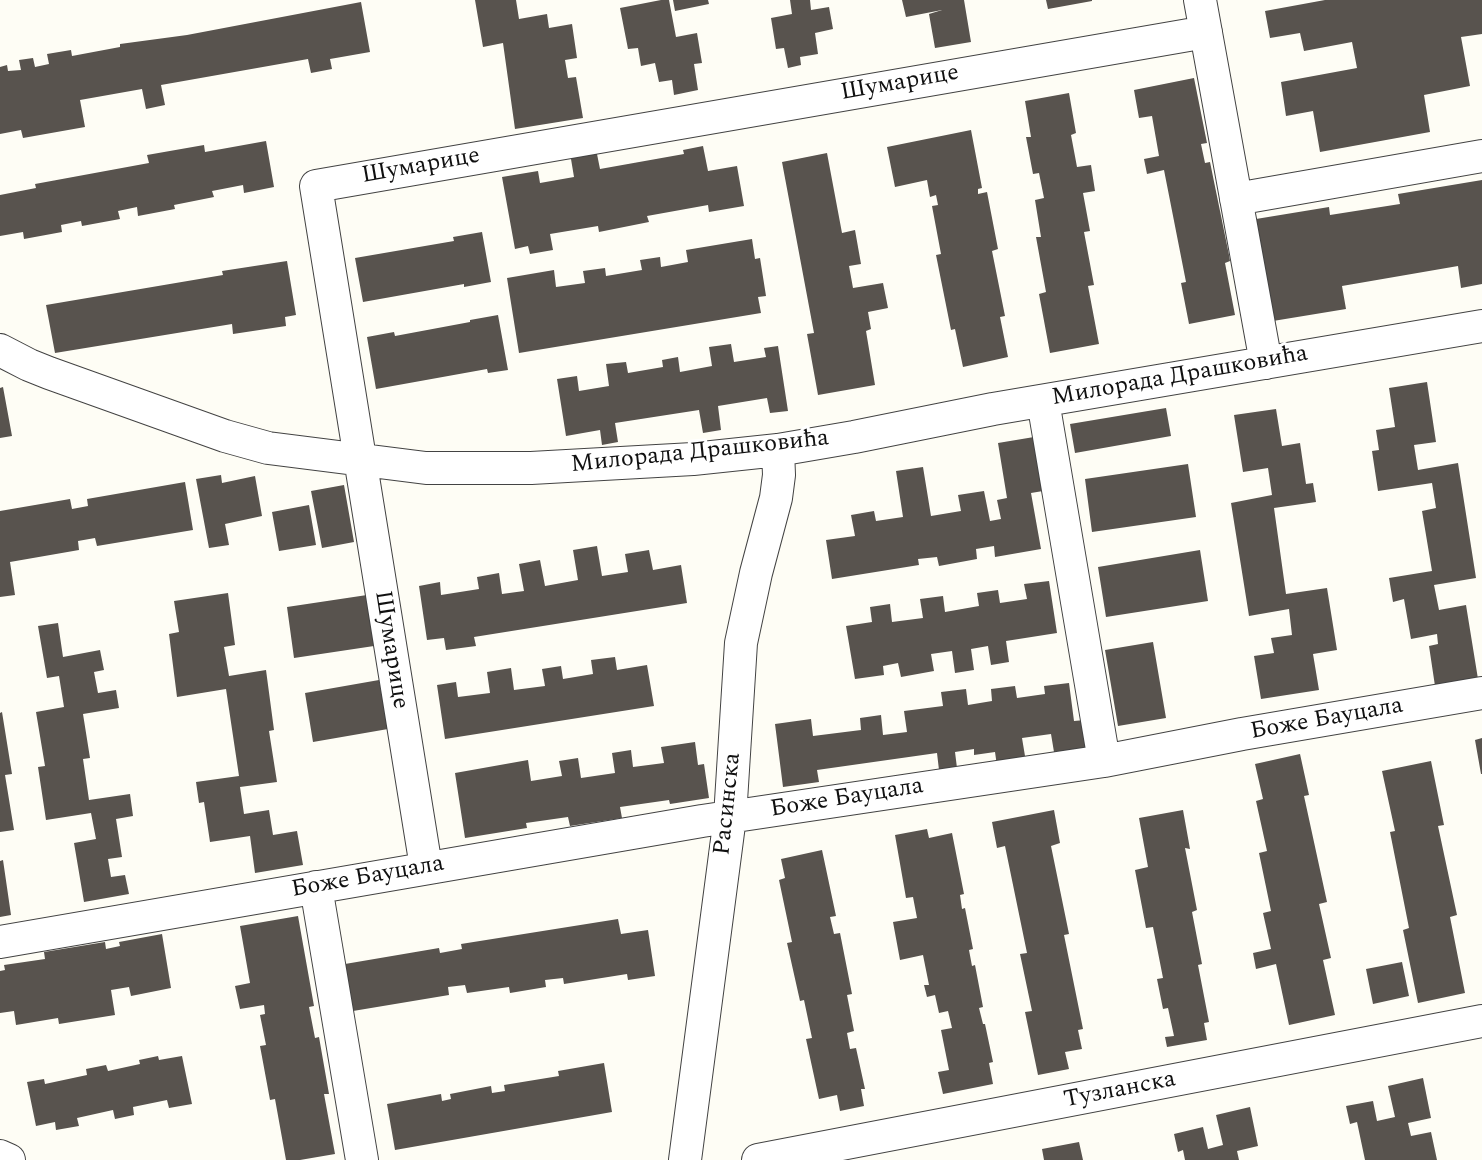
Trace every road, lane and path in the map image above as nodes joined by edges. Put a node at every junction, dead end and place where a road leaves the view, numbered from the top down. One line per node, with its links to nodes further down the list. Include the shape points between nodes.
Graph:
1 (1200, 0): 2 (street)
2 (1206, 32): 4 (street); 10 (street, Шумарице, via 316,186)
3 (1482, 156): 4 (street)
4 (1236, 199): 7 (street)
5 (1482, 326): 7 (street, Милорада Драшковића)
6 (0, 350): 10 (street, Милорада Драшковића, via 29,365 225,436 268,448)
7 (1266, 363): 8 (street, Милорада Драшковића)
8 (1043, 401): 9 (street, Милорада Драшковића); 12 (street)
9 (778, 450): 10 (street, Милорада Драшковића, via 531,468 426,468); 13 (street, Расинска, via 776,498 741,642)
10 (360, 461): 14 (street, Шумарице)
11 (1482, 693): 12 (street, Боже Бауцала)
12 (1104, 760): 13 (street, Боже Бауцала)
13 (730, 817): 14 (street, Боже Бауцала); 21 (street, Расинска)
14 (426, 867): 15 (street, Боже Бауцала)
15 (316, 886): 16 (street, Боже Бауцала); 20 (street)
16 (0, 942)
17 (1482, 1021): 22 (street, Тузланска)
18 (0, 1156): 19 (street)
19 (9, 1160)
20 (362, 1160)
21 (686, 1160)
22 (758, 1160)

